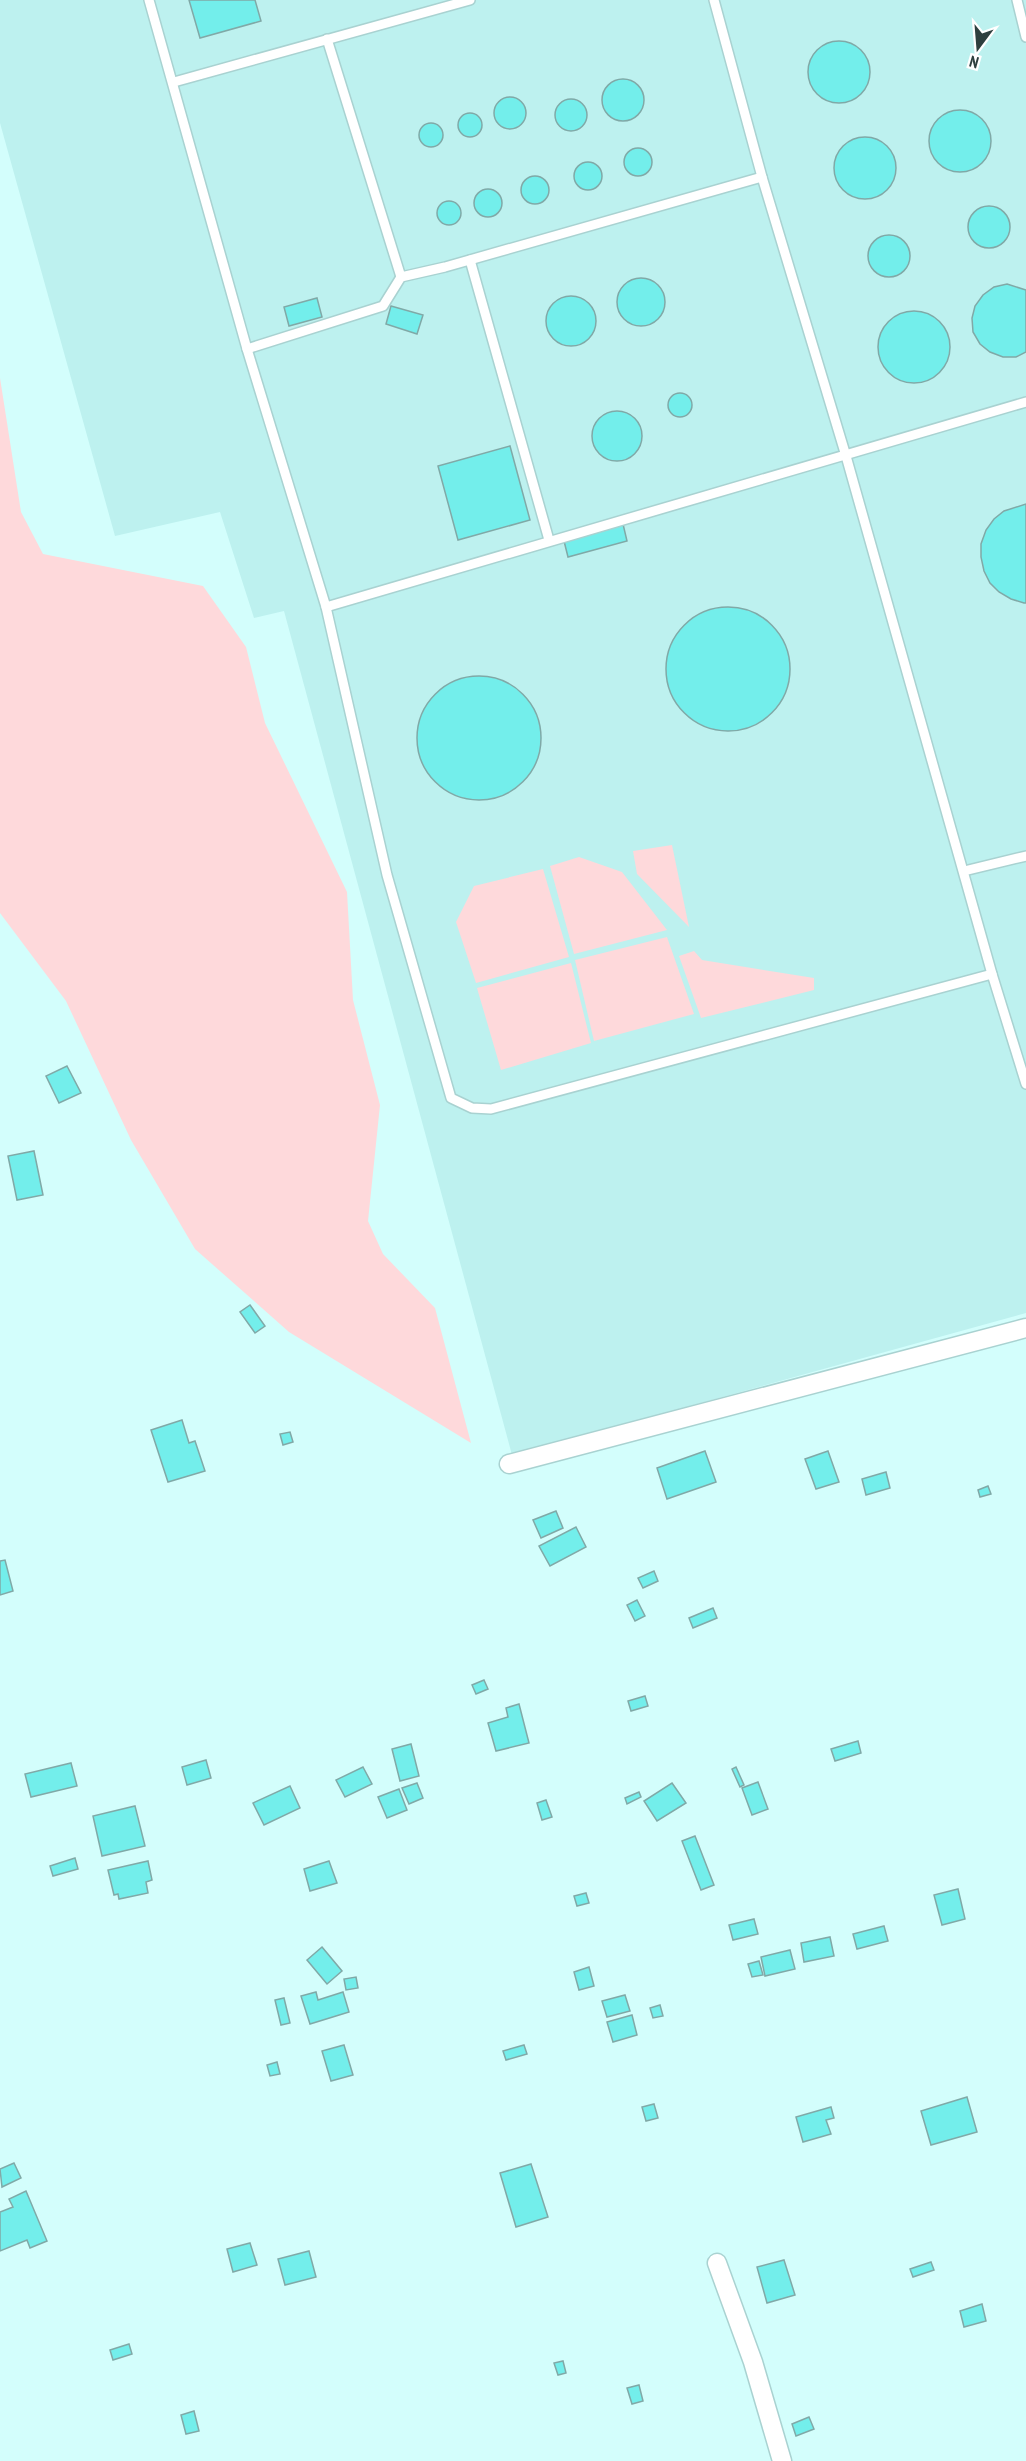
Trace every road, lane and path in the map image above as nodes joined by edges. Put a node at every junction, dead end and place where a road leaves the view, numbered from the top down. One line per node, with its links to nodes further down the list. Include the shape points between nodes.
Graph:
1 (149, 0): 7 (lane)
2 (470, 0): 6 (lane)
3 (714, 0): 8 (lane)
4 (1017, 0): 5 (lane)
5 (1026, 38)
6 (327, 39): 7 (lane); 10 (lane)
7 (174, 82): 11 (lane)
8 (762, 177): 9 (lane); 13 (lane)
9 (470, 260): 10 (lane); 14 (lane)
10 (401, 277): 11 (lane, via 383,306)
11 (247, 349): 15 (lane)
12 (1026, 402): 13 (lane)
13 (846, 456): 14 (lane); 17 (lane)
14 (549, 540): 15 (lane)
15 (326, 607): 18 (lane, via 387,875 451,1098 472,1108 491,1109)
16 (1026, 856): 17 (lane)
17 (964, 872): 18 (lane)
18 (992, 974): 19 (lane)
19 (1026, 1084)
20 (1026, 1328): 21 (street)
21 (509, 1464)
22 (717, 2262): 23 (street, via 753,2362)
23 (782, 2461)

